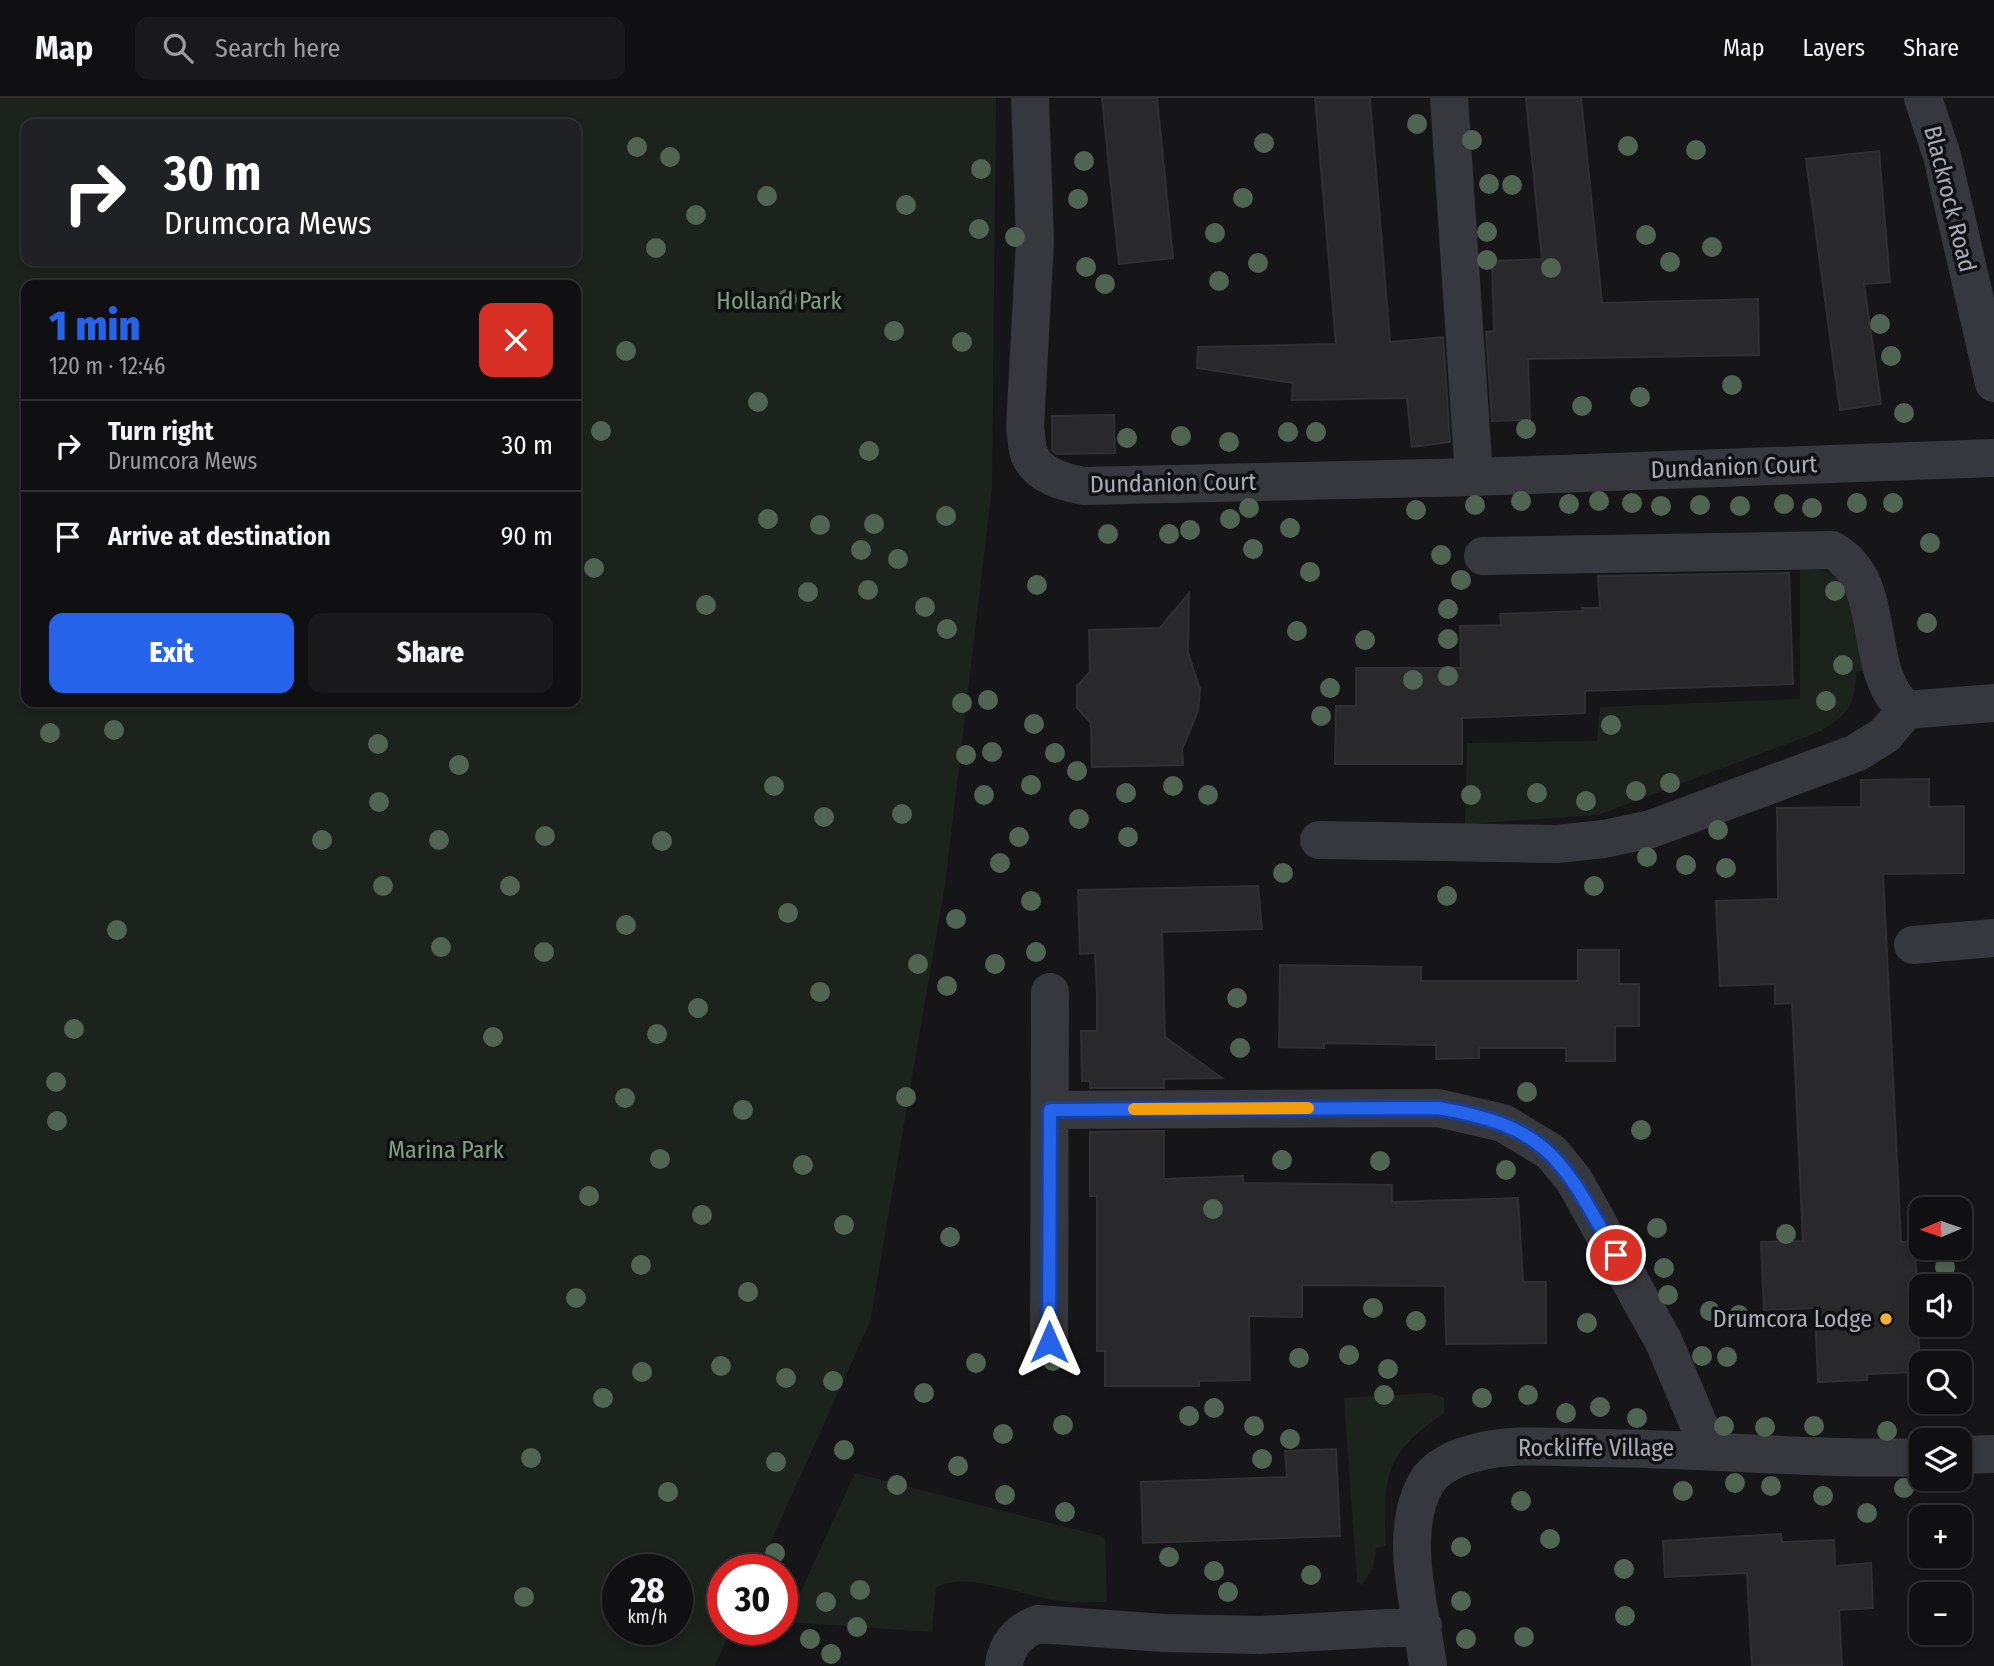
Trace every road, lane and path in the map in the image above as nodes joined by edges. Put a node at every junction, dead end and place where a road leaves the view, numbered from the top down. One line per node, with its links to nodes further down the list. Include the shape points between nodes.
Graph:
1 (1030, 98): 6 (street, Dundanion Court, via 1035,241 1026,428 1030,456 1045,472 1083,486)
2 (1449, 98): 6 (street)
3 (1923, 98): 4 (street, Blackrock Road, via 1942,156)
4 (1994, 383)
5 (1994, 458): 6 (street, Dundanion Court)
6 (1474, 477)
7 (1483, 556): 9 (street, via 1832,550 1849,559 1860,575 1883,676 1892,697)
8 (1994, 703): 9 (street)
9 (1906, 710): 10 (street, via 1885,735 1856,753 1651,829 1557,844)
10 (1319, 840)
11 (1994, 938): 12 (street)
12 (1913, 945)
13 (1050, 992): 14 (street)
14 (1050, 1110): 15 (street); 16 (street, via 1438,1108 1503,1123 1551,1152 1570,1174 1664,1342)
15 (1049, 1342)
16 (1709, 1449): 19 (street, Rockliffe Village); 20 (street, Rockliffe Village, via 1507,1447 1474,1453 1439,1469 1427,1481 1412,1523)
17 (1994, 1454): 18 (street)
18 (1972, 1455)
19 (1909, 1457)
20 (1423, 1626): 21 (street, via 1260,1635 1038,1624 1022,1630); 22 (street, Rockliffe Village)
21 (1004, 1666)
22 (1428, 1666)

